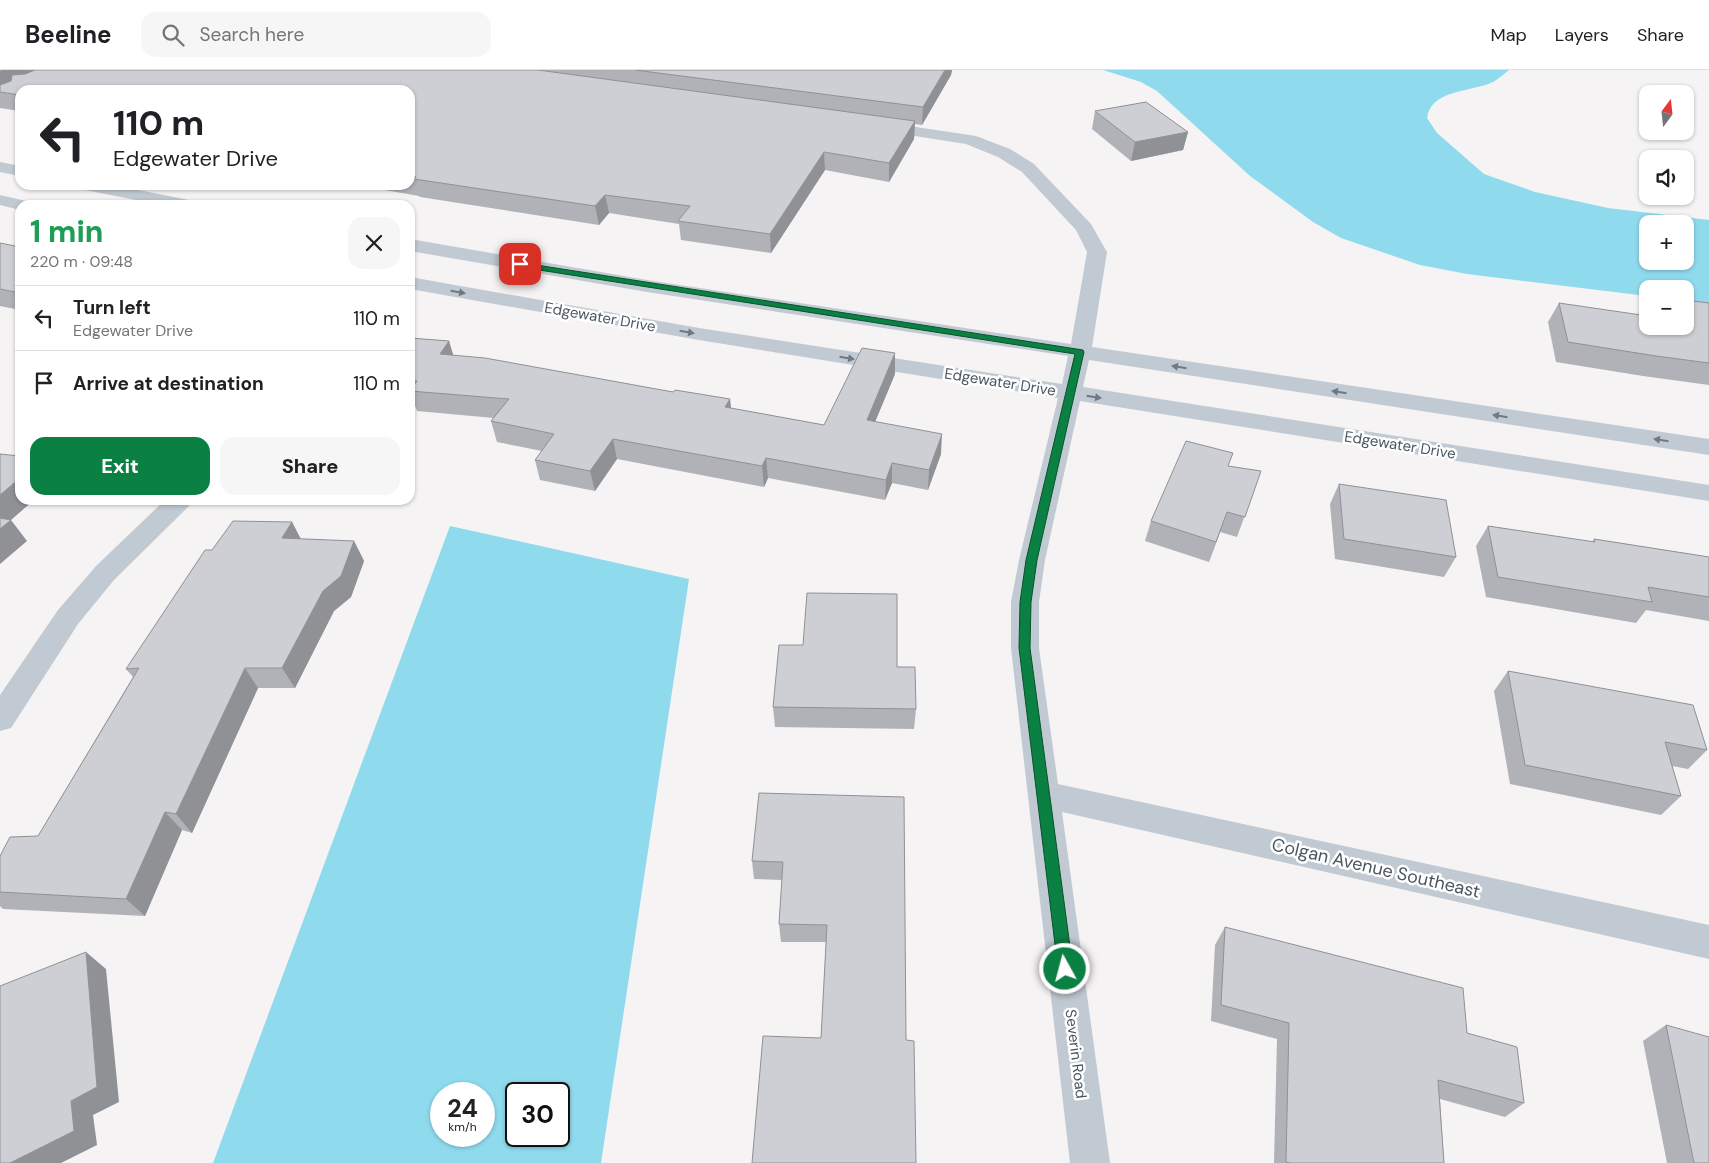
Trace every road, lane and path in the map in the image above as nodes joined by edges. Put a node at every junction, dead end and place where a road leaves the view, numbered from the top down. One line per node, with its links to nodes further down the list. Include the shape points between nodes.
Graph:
1 (864, 125): 10 (street, Severin Road, via 970,140 1004,153 1028,168 1084,228 1097,252)
2 (0, 167): 3 (street)
3 (15, 170)
4 (112, 190): 6 (street)
5 (0, 200): 7 (street)
6 (163, 200)
7 (15, 204)
8 (415, 255): 9 (street, Edgewater Drive)
9 (424, 274): 10 (street, Edgewater Drive, via 647,286); 11 (street, Edgewater Drive, one-way to 11, via 699,334)
10 (1080, 352): 11 (street, Severin Road); 12 (street, Edgewater Drive, one-way to 10)
11 (1070, 393): 13 (street, Edgewater Drive, one-way to 13); 16 (street, Severin Road, via 1025,602 1024,648)
12 (1709, 447)
13 (1709, 493)
14 (175, 505): 15 (street, via 105,573 68,617)
15 (0, 719)
16 (1043, 794): 17 (street, Colgan Avenue Southeast); 18 (street, Severin Road)
17 (1709, 942)
18 (1090, 1163)

